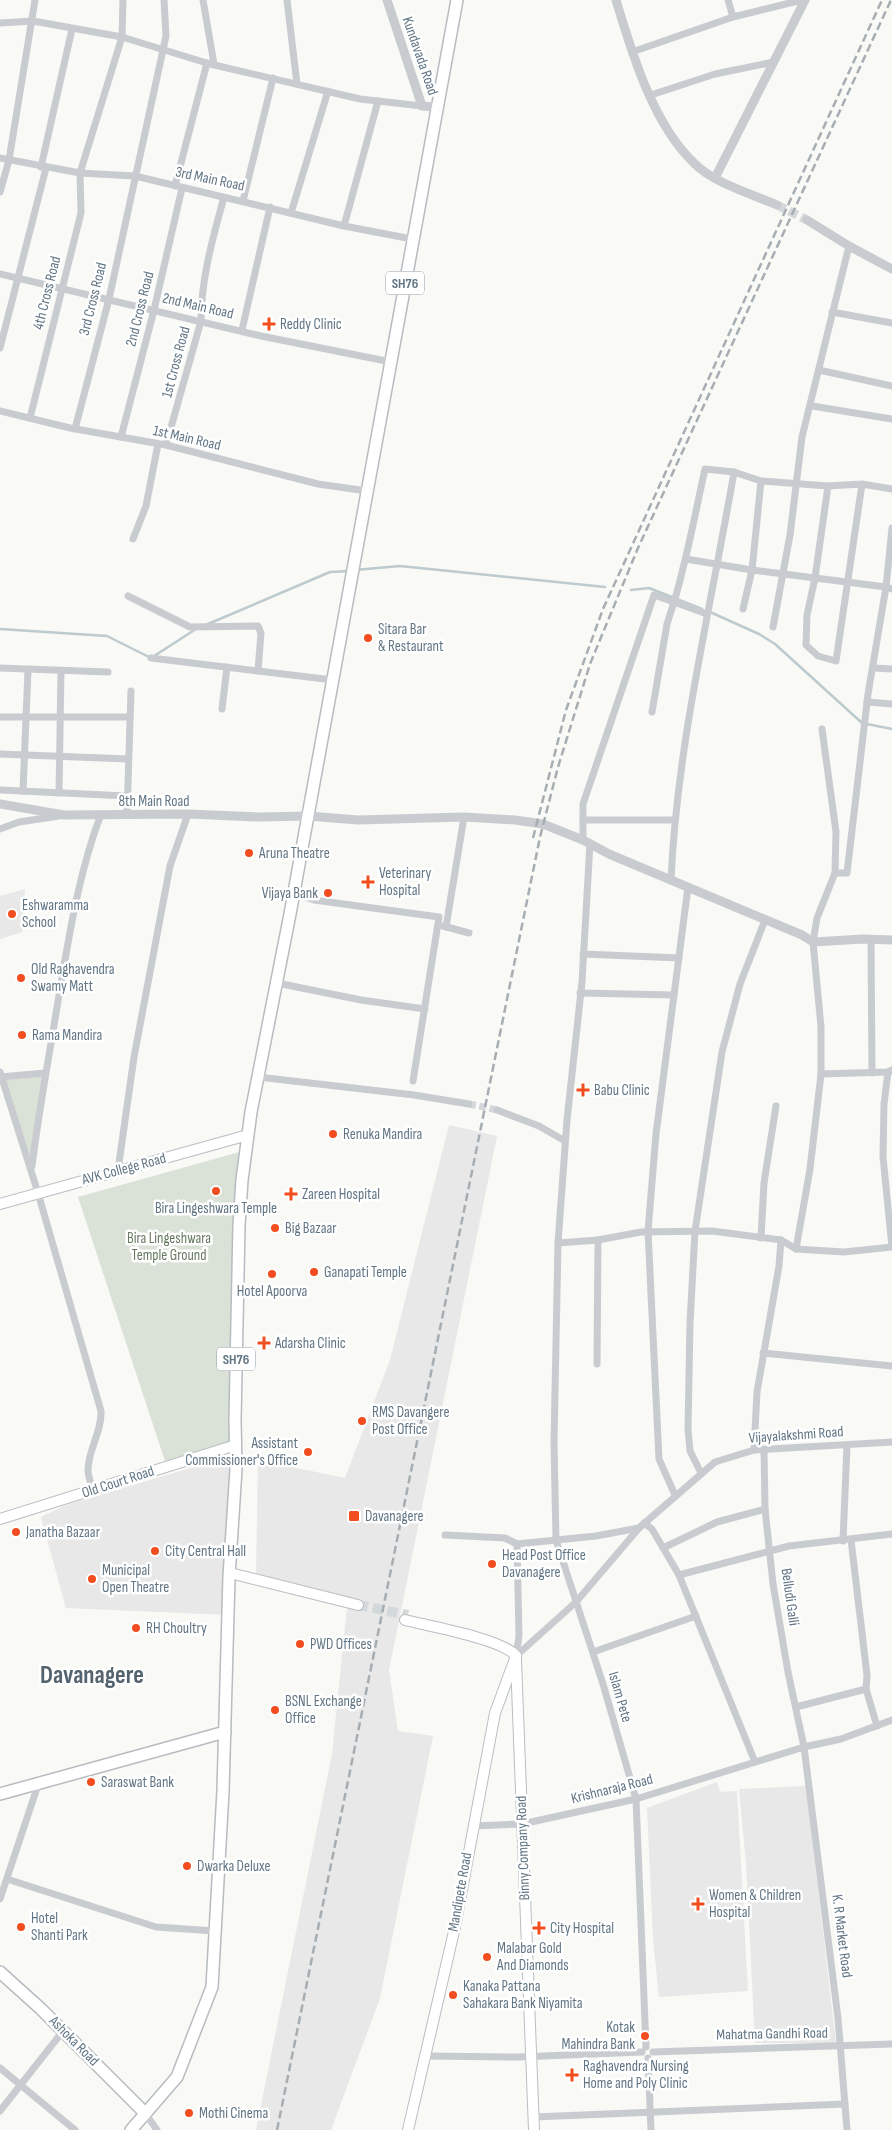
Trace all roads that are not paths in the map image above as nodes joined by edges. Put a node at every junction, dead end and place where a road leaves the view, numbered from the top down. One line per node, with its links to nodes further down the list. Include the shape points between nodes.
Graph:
1 (35, 0): 12 (street)
2 (123, 0): 15 (street, 4th Cross Road)
3 (164, 0): 16 (street, 3rd Cross Road, via 167,19)
4 (203, 0): 19 (street)
5 (287, 0): 21 (street)
6 (387, 0): 25 (street, Kundavada Road)
7 (457, 0): 26 (main road, SH76)
8 (616, 0): 17 (street)
9 (728, 0): 11 (street)
10 (804, 0): 11 (street); 18 (street)
11 (734, 17): 17 (street)
12 (33, 21): 13 (street); 14 (street); 28 (street)
13 (0, 23)
14 (72, 29): 15 (street); 29 (street)
15 (122, 37): 16 (street); 30 (street, 4th Cross Road)
16 (162, 48): 19 (street); 31 (street, 3rd Cross Road)
17 (632, 52): 23 (street)
18 (774, 62): 23 (street, via 715,74); 32 (street)
19 (210, 64): 20 (street); 33 (street, 2nd Cross Road)
20 (273, 78): 21 (street); 36 (street)
21 (297, 84): 22 (street)
22 (328, 91): 24 (street); 39 (street)
23 (651, 95): 32 (street, via 673,139 695,165)
24 (378, 101): 25 (street); 41 (street)
25 (422, 106): 26 (street, Kundavada Road)
26 (437, 107): 42 (main road, SH76)
27 (0, 158): 28 (street, 3rd Main Road)
28 (9, 160): 29 (street, 3rd Main Road); 34 (street)
29 (43, 167): 30 (street, 3rd Main Road); 46 (street)
30 (80, 173): 31 (street, 3rd Main Road); 47 (street, 4th Cross Road, via 81,212)
31 (135, 176): 33 (street, 3rd Main Road); 48 (street, 3rd Cross Road)
32 (716, 178): 37 (street)
33 (179, 187): 35 (street, 3rd Main Road); 49 (street, 2nd Cross Road)
34 (0, 192)
35 (224, 197): 36 (street, 3rd Main Road); 51 (street, 1st Cross Road, via 201,300)
36 (243, 201): 38 (street, 3rd Main Road)
37 (777, 205)
38 (270, 207): 39 (street, 3rd Main Road); 53 (street)
39 (291, 213): 41 (street, 3rd Main Road)
40 (807, 220): 43 (street)
41 (344, 226): 42 (street, 3rd Main Road)
42 (412, 239): 55 (main road, SH76)
43 (850, 246): 44 (street); 50 (street)
44 (892, 269)
45 (0, 274): 46 (street, 2nd Main Road)
46 (19, 278): 47 (street, 2nd Main Road); 54 (street)
47 (63, 289): 48 (street, 2nd Main Road); 60 (street, 4th Cross Road)
48 (108, 299): 49 (street, 2nd Main Road); 62 (street, 3rd Cross Road)
49 (154, 310): 51 (street, 2nd Main Road); 63 (street, 2nd Cross Road)
50 (832, 312): 52 (street); 56 (street)
51 (201, 321): 53 (street, 2nd Main Road); 65 (street, 1st Cross Road)
52 (892, 323)
53 (242, 330): 55 (street, 2nd Main Road)
54 (0, 348)
55 (391, 362): 72 (main road, SH76)
56 (820, 370): 57 (street); 58 (street)
57 (892, 386)
58 (812, 406): 61 (street); 68 (street, via 802,437)
59 (0, 411): 60 (street, 1st Main Road)
60 (30, 418): 62 (street, 1st Main Road)
61 (892, 420)
62 (75, 429): 63 (street, 1st Main Road)
63 (121, 437): 64 (street, 1st Main Road)
64 (158, 444): 65 (street, 1st Main Road); 74 (street, via 146,506)
65 (166, 445): 72 (street, 1st Main Road, via 318,484)
66 (734, 472): 67 (street); 75 (street, via 705,469); 77 (street)
67 (761, 481): 68 (street); 78 (street)
68 (796, 484): 70 (street); 79 (street)
69 (862, 484): 70 (street); 71 (street); 81 (street)
70 (828, 486): 80 (street)
71 (892, 488)
72 (367, 491): 97 (main road, SH76)
73 (892, 528): 76 (street)
74 (133, 539)
75 (686, 559): 77 (street); 84 (street)
76 (890, 560): 82 (street)
77 (718, 564): 78 (street); 86 (street)
78 (752, 570): 79 (street); 85 (street)
79 (783, 573): 80 (street); 87 (street)
80 (815, 578): 81 (street); 81 (street, via 807,615 806,646 818,656 836,661)
81 (848, 582): 82 (street)
82 (889, 588): 91 (street)
83 (128, 596): 94 (street, via 190,627 258,626 261,634)
84 (675, 599): 86 (street); 102 (street, via 667,624); 123 (street, Islam Pete, via 654,595 584,804)
85 (743, 609)
86 (708, 611): 124 (street)
87 (773, 627)
88 (151, 658): 89 (street)
89 (227, 667): 94 (street); 101 (street)
90 (0, 668): 93 (street)
91 (873, 668): 92 (street); 99 (street)
92 (892, 669)
93 (28, 670): 95 (street); 103 (street)
94 (258, 671): 97 (street)
95 (61, 672): 96 (street); 106 (street)
96 (108, 672)
97 (333, 680): 121 (main road, SH76)
98 (130, 691): 105 (street)
99 (867, 702): 100 (street); 127 (street, via 847,873)
100 (892, 704)
101 (222, 709)
102 (652, 712)
103 (26, 716): 104 (street); 106 (street); 109 (street)
104 (0, 717)
105 (130, 717): 106 (street); 111 (street)
106 (60, 718): 110 (street)
107 (822, 729): 127 (street, via 836,832)
108 (0, 754): 109 (street)
109 (25, 754): 110 (street); 113 (street)
110 (60, 756): 111 (street); 114 (street)
111 (128, 759): 115 (street)
112 (0, 790): 113 (street)
113 (23, 791): 114 (street)
114 (59, 793): 115 (street)
115 (127, 796): 120 (street)
116 (0, 804): 119 (street, 8th Main Road)
117 (101, 814): 119 (street, 8th Main Road); 120 (street, 8th Main Road); 145 (street, via 87,851)
118 (188, 814): 120 (street, 8th Main Road); 121 (street, 8th Main Road, via 259,818); 157 (street, via 170,866 134,1057)
119 (64, 815): 125 (street, via 19,822)
120 (127, 815)
121 (308, 816): 122 (street, 8th Main Road, via 358,820); 130 (main road, SH76)
122 (464, 817): 126 (street, 8th Main Road, via 536,823); 133 (street)
123 (583, 820): 124 (street); 126 (street, Islam Pete)
124 (675, 820): 128 (street)
125 (0, 829)
126 (586, 842): 128 (street, 8th Main Road); 138 (street, Islam Pete)
127 (836, 873): 137 (street, via 817,918)
128 (671, 880): 129 (street, 8th Main Road)
129 (688, 887): 131 (street, 8th Main Road); 139 (street)
130 (294, 893): 132 (street, via 314,900 439,917); 140 (main road, SH76)
131 (765, 920): 137 (street, 8th Main Road); 160 (street, via 740,984 722,1052)
132 (438, 925): 133 (street); 143 (street)
133 (446, 927): 134 (street)
134 (469, 933)
135 (871, 939): 136 (street); 137 (street); 146 (street)
136 (892, 940)
137 (813, 942): 147 (street)
138 (583, 954): 139 (street); 141 (street, Islam Pete)
139 (678, 958): 142 (street)
140 (277, 983): 143 (street); 149 (main road, SH76)
141 (580, 993): 142 (street); 155 (street, Islam Pete)
142 (674, 994): 161 (street, via 656,1134)
143 (425, 1009): 150 (street)
144 (890, 1071): 146 (street); 166 (street, via 884,1104 883,1157)
145 (45, 1072): 148 (street); 156 (street)
146 (872, 1073): 147 (street)
147 (821, 1074): 167 (street, via 810,1169)
148 (0, 1075): 156 (street)
149 (258, 1077): 151 (street); 154 (main road, SH76)
150 (413, 1081)
151 (469, 1104)
152 (776, 1106): 162 (street, via 764,1183)
153 (497, 1110): 155 (street, via 539,1126)
154 (248, 1135): 157 (main road, AVK College Road); 172 (main road, SH76, via 239,1225)
155 (565, 1141): 165 (street, Islam Pete)
156 (31, 1169): 158 (street)
157 (118, 1170): 158 (main road, AVK College Road)
158 (38, 1193): 159 (main road, AVK College Road); 177 (street, via 101,1411 88,1473)
159 (0, 1204)
160 (694, 1231): 161 (street); 162 (street); 176 (street, via 688,1430 690,1451)
161 (648, 1232): 163 (street); 178 (street, via 659,1459)
162 (761, 1238): 164 (street)
163 (598, 1240): 165 (street); 169 (street)
164 (780, 1240): 167 (street); 168 (street, via 779,1266)
165 (558, 1243): 184 (street, Islam Pete, via 554,1443)
166 (892, 1247): 167 (street, via 844,1252)
167 (796, 1249)
168 (763, 1353): 170 (street); 175 (street)
169 (597, 1364)
170 (892, 1366)
171 (892, 1442): 173 (street, Vijayalakshmi Road)
172 (236, 1445): 177 (main road, Old Court Road); 190 (main road, SH76)
173 (847, 1445): 174 (street, Vijayalakshmi Road); 186 (street)
174 (764, 1449): 175 (street, Vijayalakshmi Road); 179 (street, Belludi Galli)
175 (754, 1450): 176 (street, Vijayalakshmi Road, via 715,1462)
176 (701, 1473): 178 (street, Vijayalakshmi Road)
177 (93, 1490): 180 (main road, Old Court Road)
178 (675, 1495): 181 (street, Vijayalakshmi Road)
179 (765, 1509): 188 (street, via 717,1522); 189 (street, Belludi Galli)
180 (0, 1518)
181 (642, 1526): 184 (street); 188 (street, via 652,1529); 192 (street, Vijayalakshmi Road)
182 (892, 1534): 185 (street)
183 (444, 1535): 187 (street, via 505,1538)
184 (556, 1540): 187 (street); 192 (street, Islam Pete)
185 (851, 1540): 186 (street); 198 (street)
186 (843, 1541): 189 (street)
187 (517, 1544): 197 (street)
188 (663, 1548): 191 (street)
189 (769, 1550): 191 (street); 199 (street, Belludi Galli)
190 (230, 1575): 193 (main road); 202 (main road, SH76)
191 (679, 1575): 194 (street)
192 (576, 1602): 196 (street, Islam Pete); 197 (street, Vijayalakshmi Road)
193 (357, 1607)
194 (696, 1616): 196 (street); 204 (street)
195 (407, 1618): 197 (main road, via 494,1643)
196 (593, 1652): 207 (street, Islam Pete)
197 (517, 1654): 208 (main road, Binny Company Road); 209 (main road, Mandipete Road, via 495,1713)
198 (866, 1689): 199 (street); 201 (street)
199 (796, 1707): 203 (street, Belludi Galli)
200 (892, 1720): 201 (street, Krishnaraja Road)
201 (877, 1726): 203 (street, Krishnaraja Road, via 841,1739)
202 (226, 1732): 205 (main road); 212 (main road, SH76)
203 (804, 1747): 204 (street, Krishnaraja Road); 216 (street, K. R Market Road)
204 (755, 1762): 207 (street, Krishnaraja Road)
205 (39, 1782): 206 (main road); 210 (street)
206 (0, 1794)
207 (636, 1800): 208 (street, Krishnaraja Road); 217 (street, Islam Pete)
208 (522, 1824): 209 (street, Krishnaraja Road); 218 (main road, Binny Company Road)
209 (473, 1826): 219 (main road, Mandipete Road)
210 (7, 1879): 211 (street); 212 (street, via 156,1927)
211 (0, 1899)
212 (215, 1931): 225 (main road, SH76, via 212,1987 177,2077)
213 (0, 1972): 214 (main road, Ashoka Road)
214 (63, 2031): 221 (street); 225 (main road, Ashoka Road)
215 (892, 2044): 216 (street, Mahatma Gandhi Road)
216 (840, 2046): 217 (street, Mahatma Gandhi Road); 222 (street, K. R Market Road)
217 (647, 2052): 218 (street, Mahatma Gandhi Road); 224 (street, Islam Pete)
218 (531, 2055): 219 (street, Mahatma Gandhi Road, via 519,2058); 226 (main road, Binny Company Road)
219 (426, 2056): 230 (main road, Mandipete Road)
220 (0, 2068): 221 (street)
221 (20, 2086): 223 (street); 227 (street)
222 (845, 2104): 224 (street); 233 (street, K. R Market Road)
223 (0, 2111)
224 (650, 2112): 226 (street); 232 (street, Islam Pete)
225 (145, 2113): 228 (main road, SH76); 229 (street)
226 (534, 2116): 231 (main road, Binny Company Road)
227 (75, 2130)
228 (131, 2130)
229 (156, 2130)
230 (408, 2130)
231 (534, 2130)
232 (651, 2130)
233 (847, 2130)

